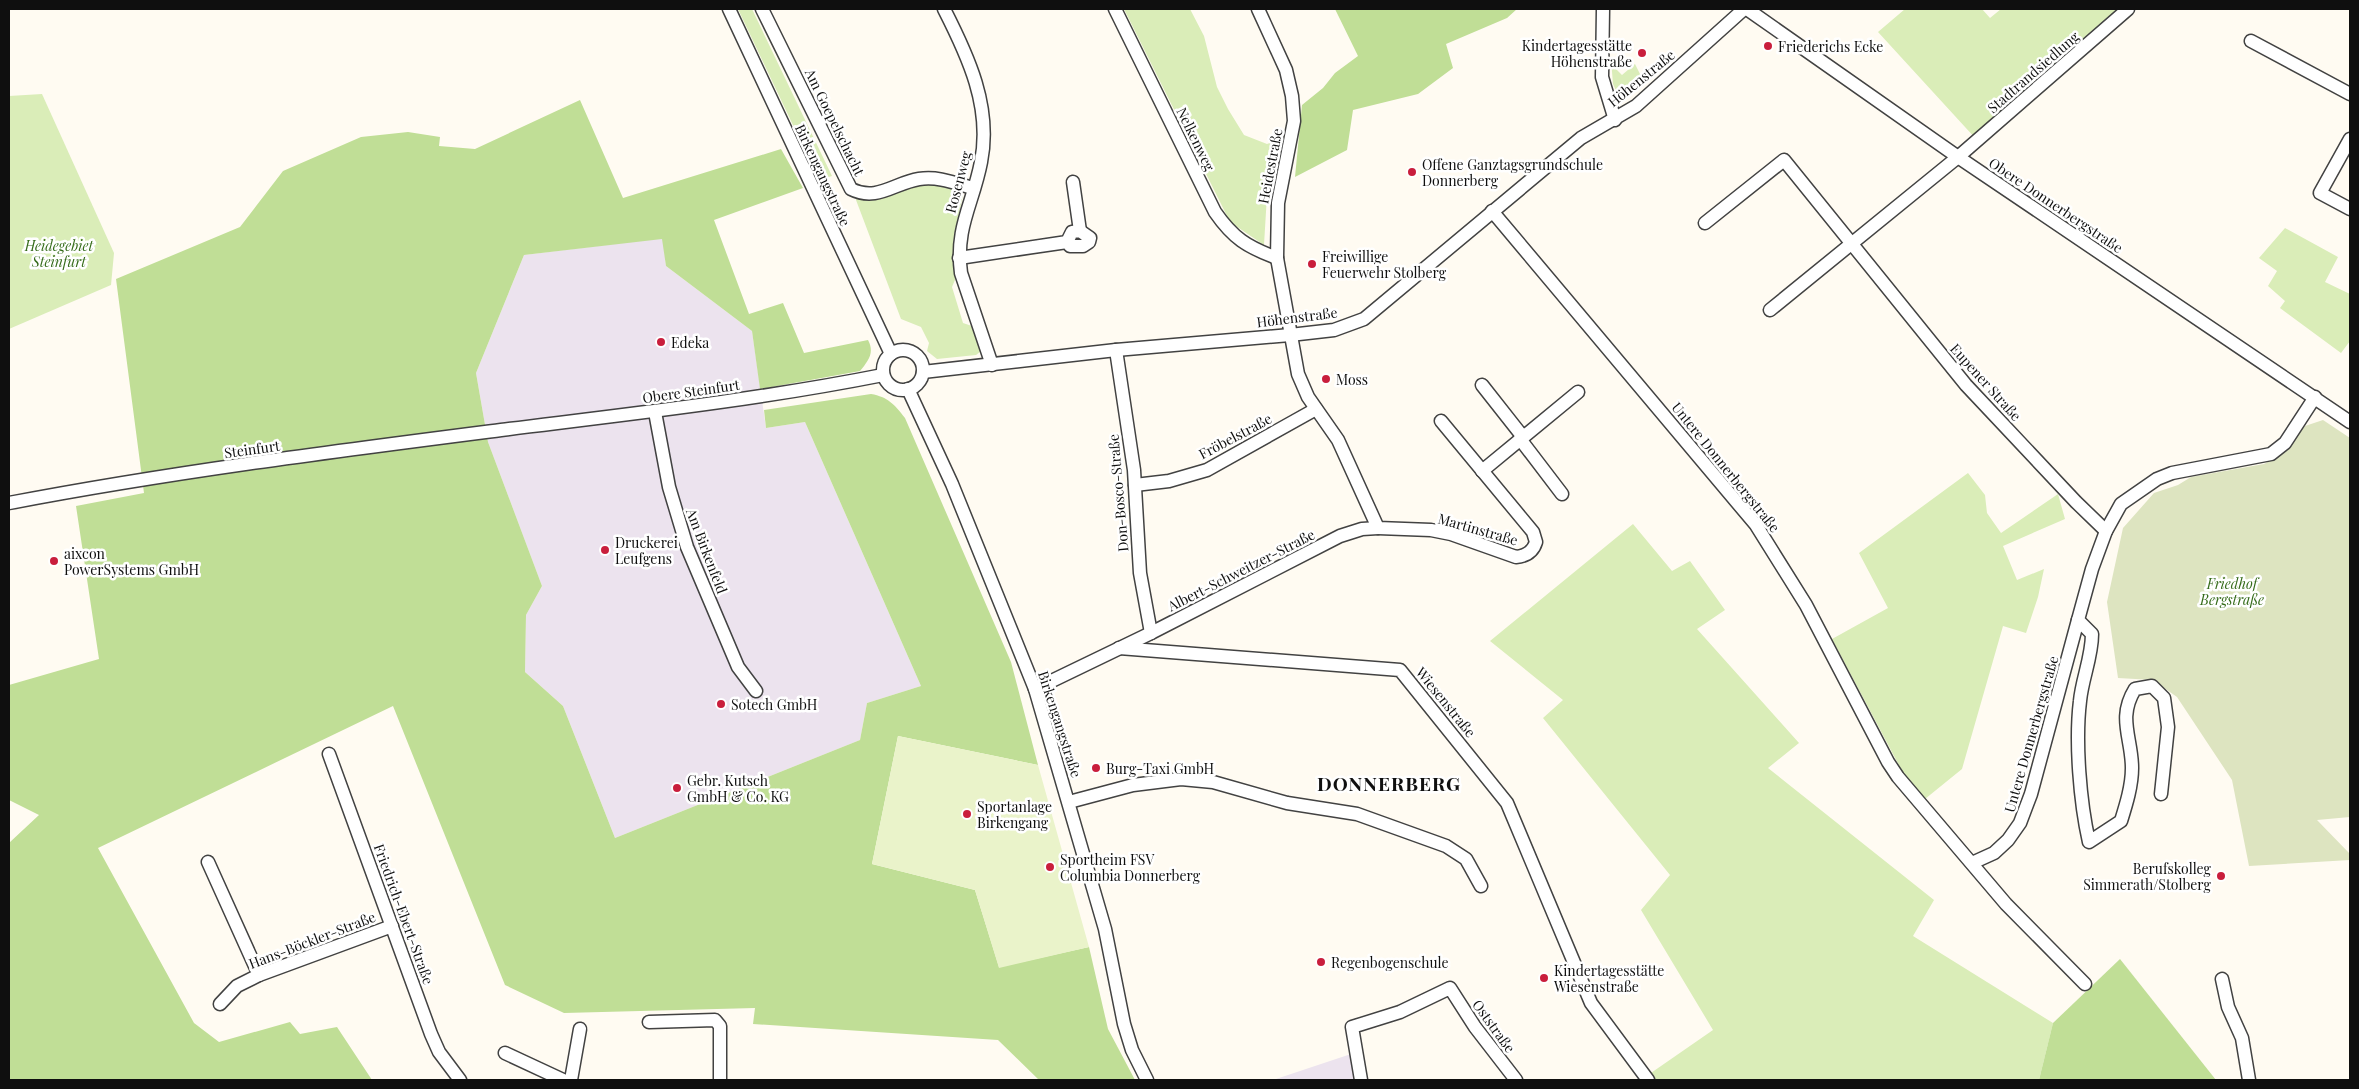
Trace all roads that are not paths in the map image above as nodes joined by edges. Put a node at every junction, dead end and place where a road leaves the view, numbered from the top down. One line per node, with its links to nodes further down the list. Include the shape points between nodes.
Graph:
1 (728, 9): 25 (street, Birkengangstraße)
2 (762, 9): 15 (street, Am Goepelschacht, via 851,189 872,195 910,181 930,178)
3 (944, 9): 15 (street, Rosenweg, via 978,85 983,142)
4 (1115, 9): 21 (street, Nelkenweg, via 1224,224 1230,233 1248,246)
5 (1258, 9): 21 (street, Heidestraße, via 1286,70 1294,121 1278,203)
6 (1603, 9): 11 (street, via 1602,76)
7 (1746, 9): 11 (street, Höhenstraße, via 1636,106); 13 (street, Obere Donnerbergstraße)
8 (2128, 9): 13 (street, Stadtrandsiedlung)
9 (2251, 41): 10 (street)
10 (2350, 94)
11 (1614, 120): 17 (street, Höhenstraße, via 1581,138)
12 (2350, 138): 16 (street, via 2320,193)
13 (1958, 157): 19 (street); 32 (street, Obere Donnerbergstraße)
14 (1073, 182): 20 (street, via 1080,231 1090,238 1086,245 1075,247 1067,242)
15 (973, 188): 20 (street, Rosenweg, via 961,228)
16 (2350, 209)
17 (1492, 211): 23 (street, Höhenstraße, via 1364,319 1334,330); 54 (street, Untere Donnerbergstraße, via 1756,525 1806,605 1888,762)
18 (1705, 223): 19 (street, Eupener Straße, via 1784,160)
19 (1853, 244): 22 (street); 44 (street, Eupener Straße, via 1966,385)
20 (959, 258): 26 (street, Rosenweg, via 961,273)
21 (1277, 258): 23 (street, Heidestraße)
22 (1770, 310)
23 (1290, 335): 24 (street, Höhenstraße); 33 (street, via 1298,374)
24 (1116, 350): 26 (street, Höhenstraße); 40 (street, Don-Bosco-Straße)
25 (891, 354): 27 (street, via 898,350 913,353 919,358); 28 (street, via 884,363)
26 (992, 365): 27 (street, Höhenstraße)
27 (923, 372): 30 (street, via 918,383)
28 (884, 375): 30 (street, via 891,386 899,390); 34 (street, Obere Steinfurt)
29 (1482, 385): 38 (street)
30 (908, 389): 48 (street, Birkengangstraße, via 952,484)
31 (1578, 392): 38 (street)
32 (2315, 397): 36 (street, Obere Donnerbergstraße); 44 (street, Untere Donnerbergstraße, via 2285,443 2270,454 2208,465 2157,479 2121,504)
33 (1316, 409): 40 (street, Fröbelstraße, via 1206,470 1169,481); 43 (street, via 1338,440)
34 (655, 412): 37 (street, Obere Steinfurt); 49 (street, Am Birkenfeld, via 669,487 687,547 738,667)
35 (1441, 421): 39 (street, Martinstraße)
36 (2350, 422)
37 (501, 430): 42 (street, Steinfurt, via 126,482)
38 (1522, 438): 39 (street); 41 (street)
39 (1482, 470): 43 (street, Martinstraße, via 1533,532 1534,548 1524,556 1516,557 1431,530)
40 (1135, 485): 46 (street, Don-Bosco-Straße, via 1140,573)
41 (1562, 494)
42 (9, 503)
43 (1378, 528): 46 (street, Albert-Schweitzer-Straße, via 1340,536)
44 (2106, 531): 45 (street, Untere Donnerbergstraße)
45 (2078, 620): 51 (street, via 2092,634 2092,648 2080,700 2078,736 2089,842 2121,822 2132,768 2126,714 2135,688 2152,686 2164,698 2168,727); 54 (street, Untere Donnerbergstraße, via 2031,794 2020,823 1994,853)
46 (1150, 633): 47 (street, Albert-Schweitzer-Straße)
47 (1119, 648): 48 (street); 71 (street, Wiesenstraße, via 1400,670 1507,803 1591,1003)
48 (1035, 689): 52 (street, Birkengangstraße)
49 (756, 691)
50 (329, 754): 56 (street, Friedrich-Ebert-Straße)
51 (2162, 794)
52 (1070, 802): 55 (street, via 1133,785 1182,779 1213,782 1287,803 1357,814 1446,846 1466,859); 68 (street, Birkengangstraße, via 1105,929 1124,1024)
53 (208, 862): 57 (street)
54 (1972, 863): 59 (street, Untere Donnerbergstraße, via 2034,934)
55 (1480, 886)
56 (392, 926): 57 (street, Hans-Böckler-Straße); 64 (street, Friedrich-Ebert-Straße, via 439,1052)
57 (259, 975): 60 (street, Hans-Böckler-Straße, via 237,986)
58 (2222, 980): 72 (street, via 2228,1006 2242,1038)
59 (2085, 984)
60 (220, 1004)
61 (649, 1022): 67 (street, via 715,1020 720,1026)
62 (580, 1029): 66 (street)
63 (505, 1053): 65 (street)
64 (460, 1080)
65 (564, 1080)
66 (571, 1080)
67 (720, 1080)
68 (1147, 1080)
69 (1361, 1080): 70 (street, Oststraße, via 1352,1027 1400,1012 1450,988)
70 (1516, 1080)
71 (1648, 1080)
72 (2249, 1080)

